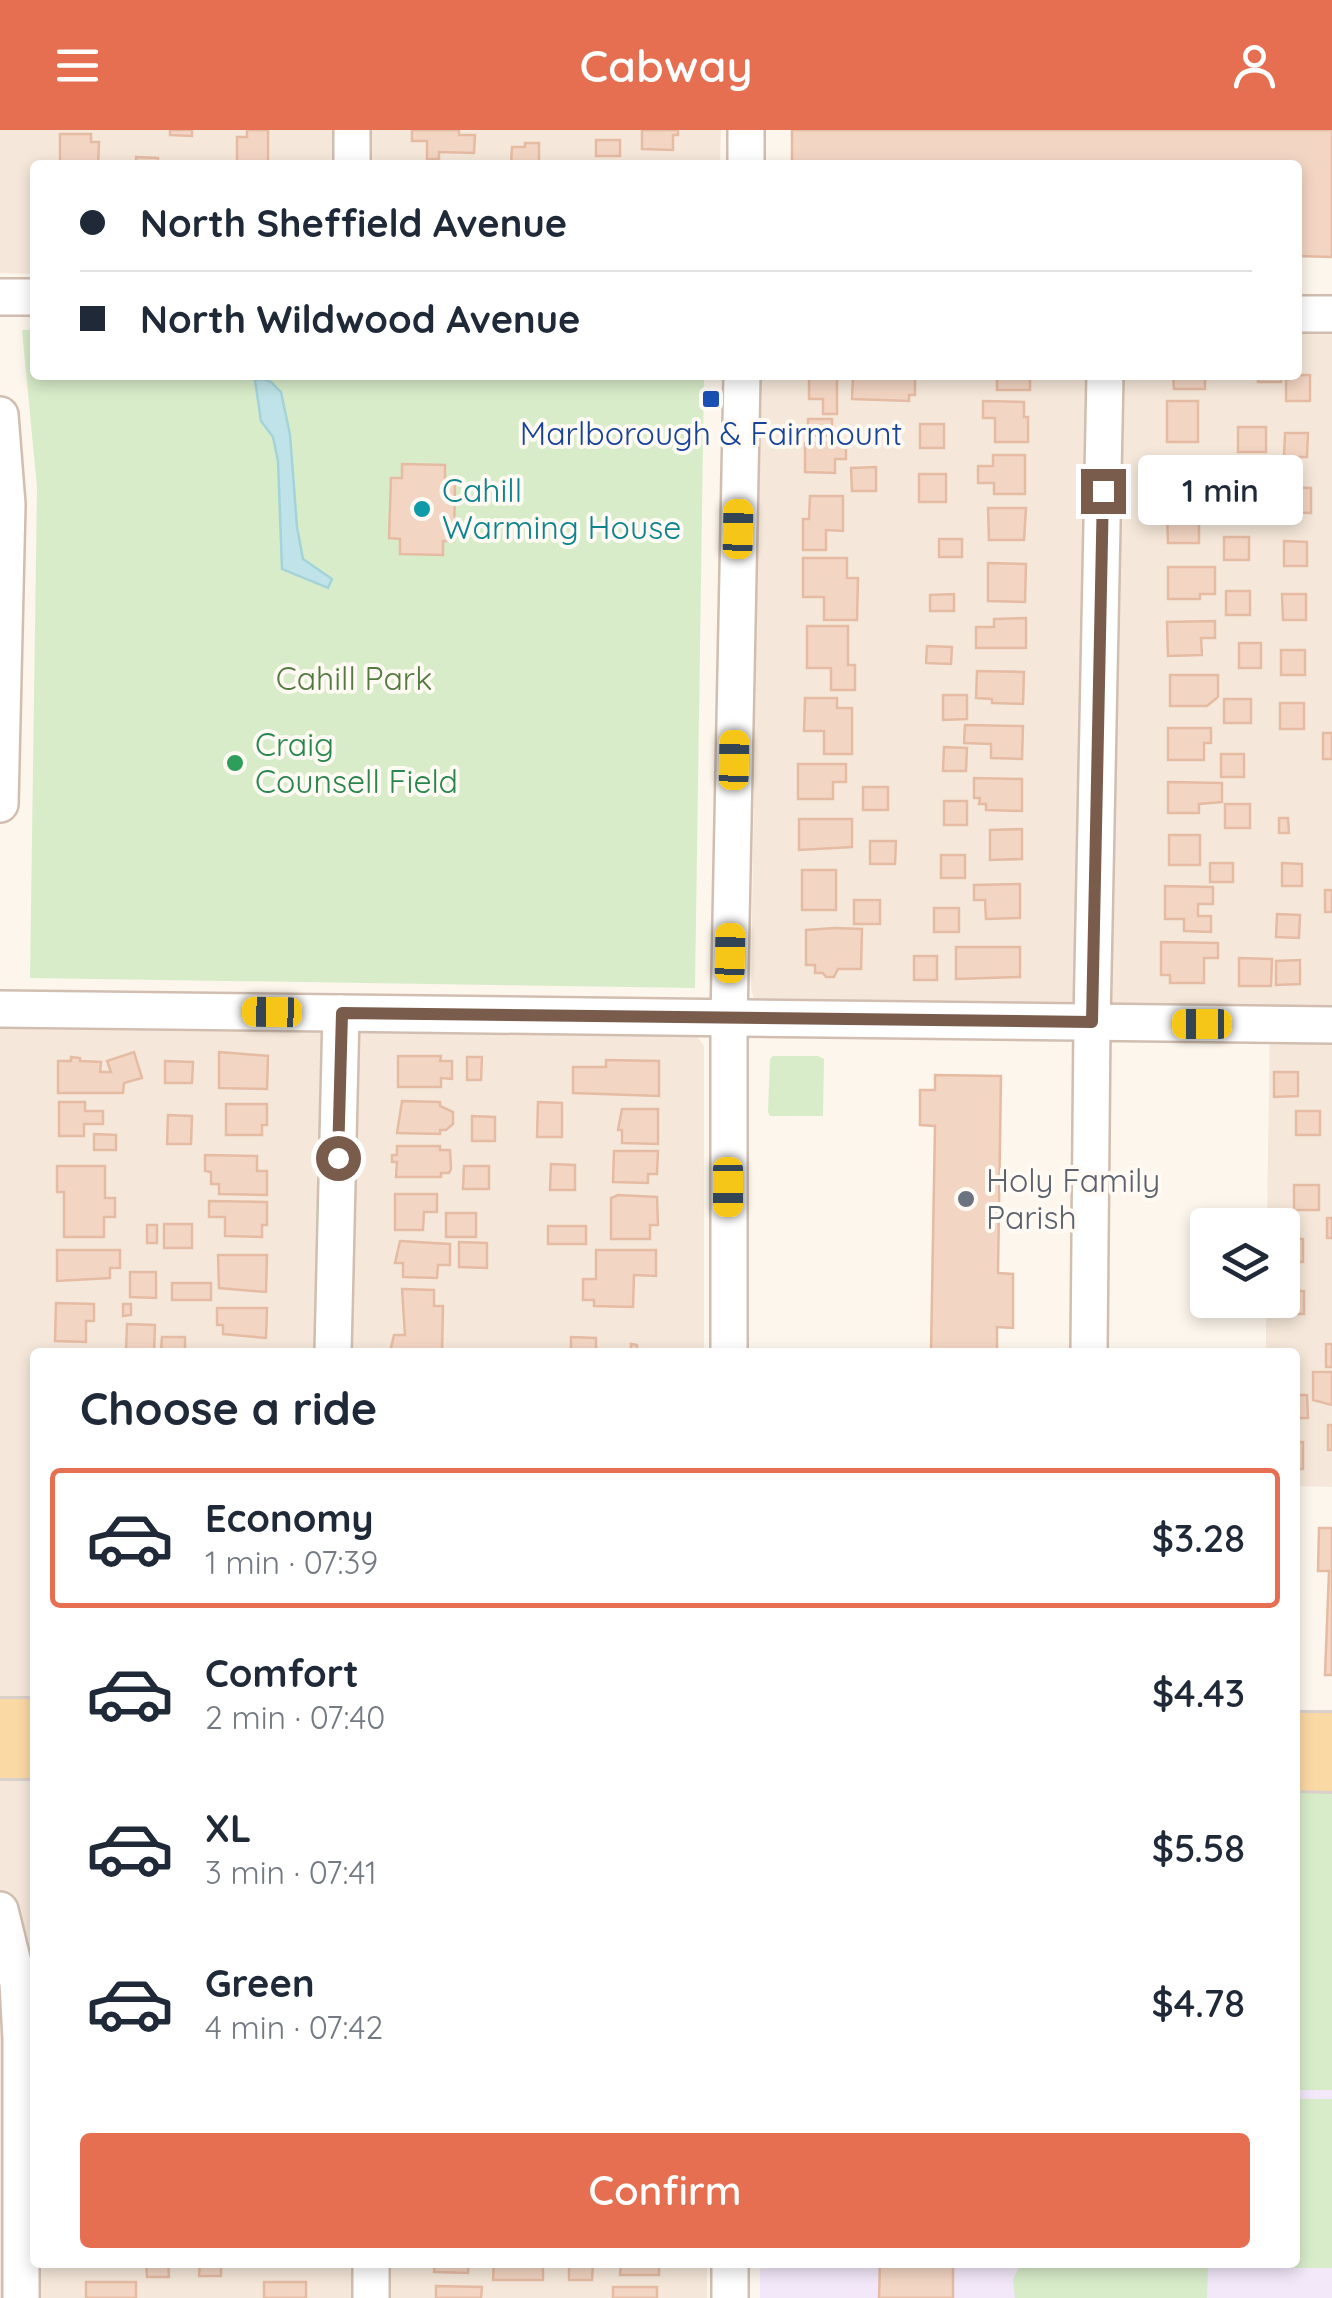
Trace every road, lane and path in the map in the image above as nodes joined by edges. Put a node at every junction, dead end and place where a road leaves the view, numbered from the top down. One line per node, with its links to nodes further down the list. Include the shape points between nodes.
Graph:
1 (352, 130): 3 (street)
2 (746, 130): 4 (street)
3 (352, 160)
4 (746, 160)
5 (0, 297): 6 (street)
6 (30, 297)
7 (1302, 314): 8 (street)
8 (1332, 314)
9 (742, 380): 15 (street)
10 (1105, 380): 16 (street)
11 (0, 415): 12 (street, via 7,504)
12 (0, 804)
13 (0, 1009): 14 (street)
14 (342, 1013): 15 (street); 18 (street)
15 (729, 1020): 16 (street); 19 (street)
16 (1092, 1022): 17 (street); 20 (street)
17 (1332, 1025)
18 (333, 1348)
19 (729, 1348)
20 (1089, 1348)
21 (0, 1720): 22 (main road)
22 (30, 1720)
23 (1300, 1734): 24 (main road)
24 (1332, 1734)
25 (0, 1757): 26 (main road)
26 (30, 1757)
27 (1300, 1769): 28 (main road)
28 (1332, 1770)
29 (0, 1910): 32 (street, via 18,1983)
30 (371, 2268): 33 (street)
31 (730, 2268): 34 (street)
32 (21, 2298)
33 (371, 2298)
34 (730, 2298)

